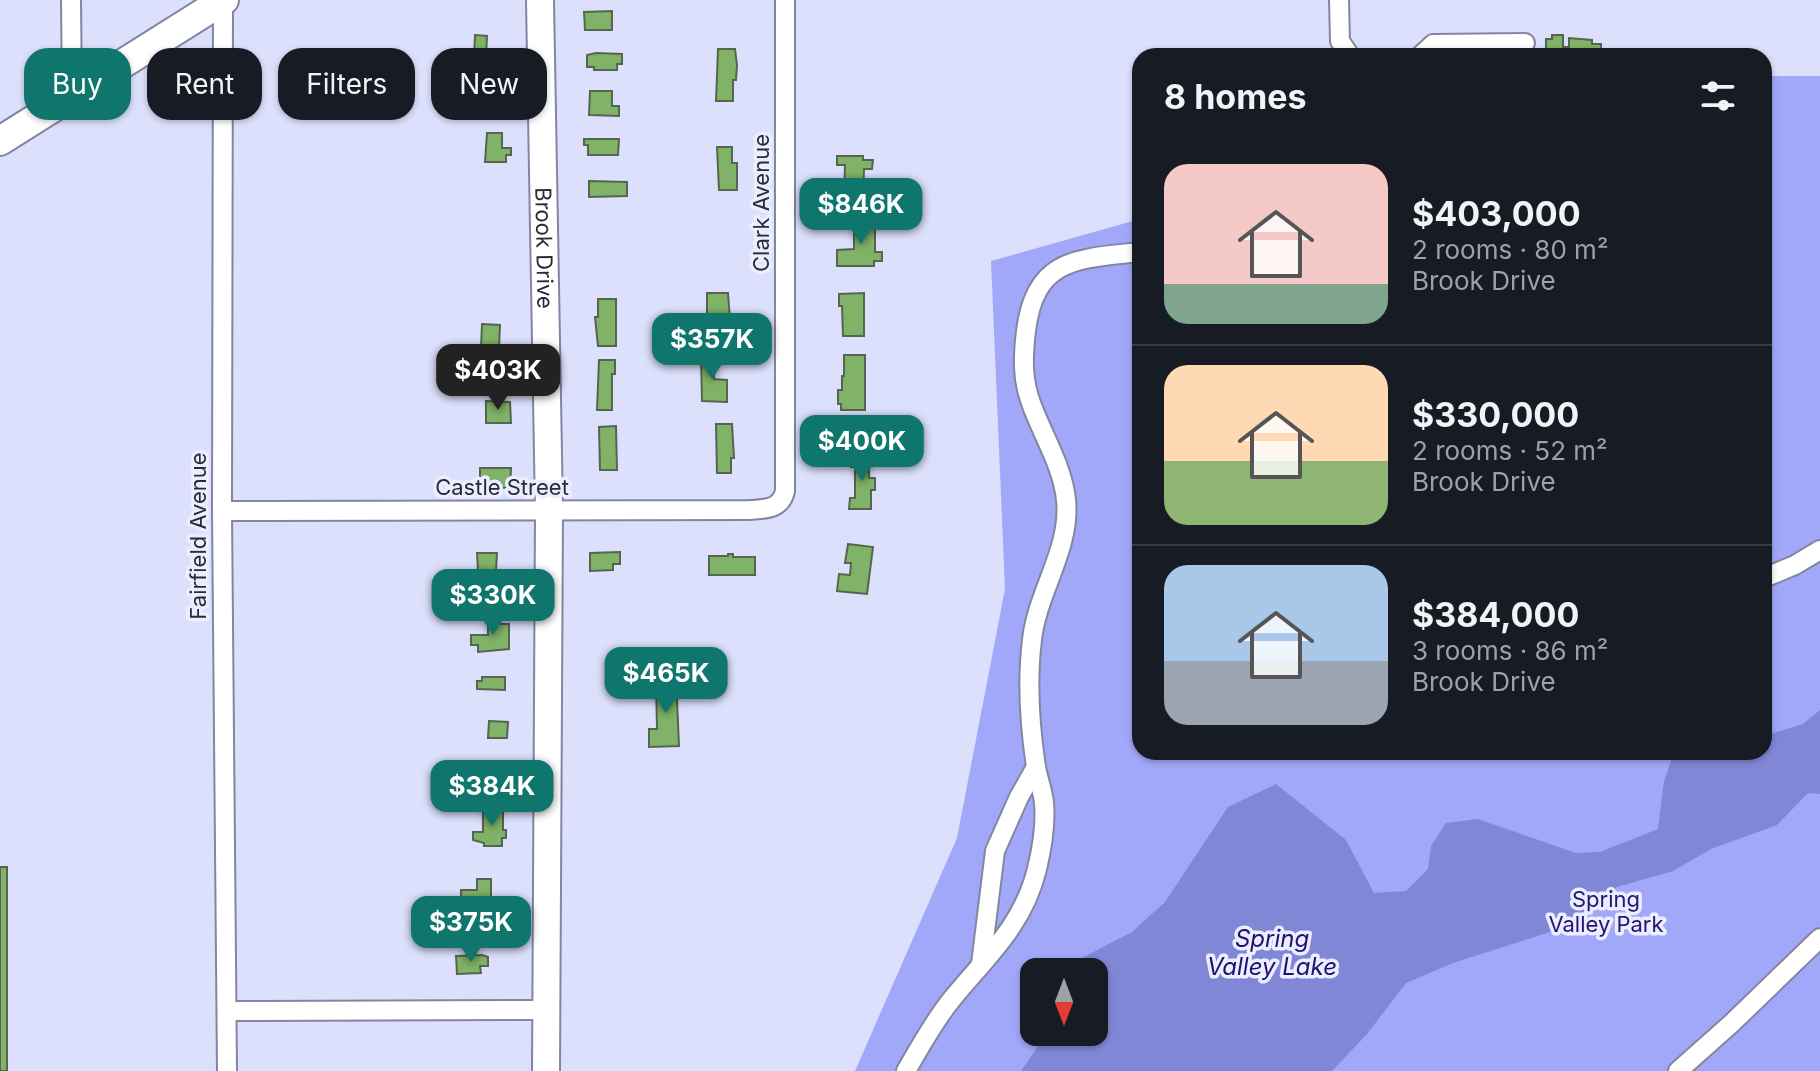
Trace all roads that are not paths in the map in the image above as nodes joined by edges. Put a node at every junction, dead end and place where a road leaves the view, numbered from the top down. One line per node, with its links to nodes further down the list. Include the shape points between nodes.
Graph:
1 (71, 0): 7 (street)
2 (224, 0): 10 (main road); 15 (street, Fairfield Avenue)
3 (540, 0): 16 (street, Brook Drive)
4 (785, 0): 14 (street, Clark Avenue)
5 (1339, 0): 8 (street)
6 (1525, 43): 9 (street)
7 (71, 48)
8 (1345, 48)
9 (1429, 48)
10 (131, 59)
11 (34, 120): 12 (main road)
12 (0, 141)
13 (1132, 253): 19 (street, via 1081,259 1052,273 1033,296 1027,323 1022,361 1026,387 1063,484 1067,517 1032,640)
14 (782, 502): 16 (street, Castle Street, via 750,510)
15 (222, 511): 16 (street, Castle Street); 23 (street, Fairfield Avenue)
16 (549, 512): 22 (street, Brook Drive)
17 (1820, 550): 18 (street)
18 (1772, 575)
19 (1036, 767): 21 (street, via 995,851); 21 (street, via 1044,803 1036,872 1007,936)
20 (1820, 938): 27 (street)
21 (981, 964): 26 (street)
22 (545, 1010): 23 (street); 25 (street, Brook Drive)
23 (227, 1011): 24 (street, Fairfield Avenue)
24 (227, 1071)
25 (546, 1071)
26 (906, 1071)
27 (1678, 1071)

